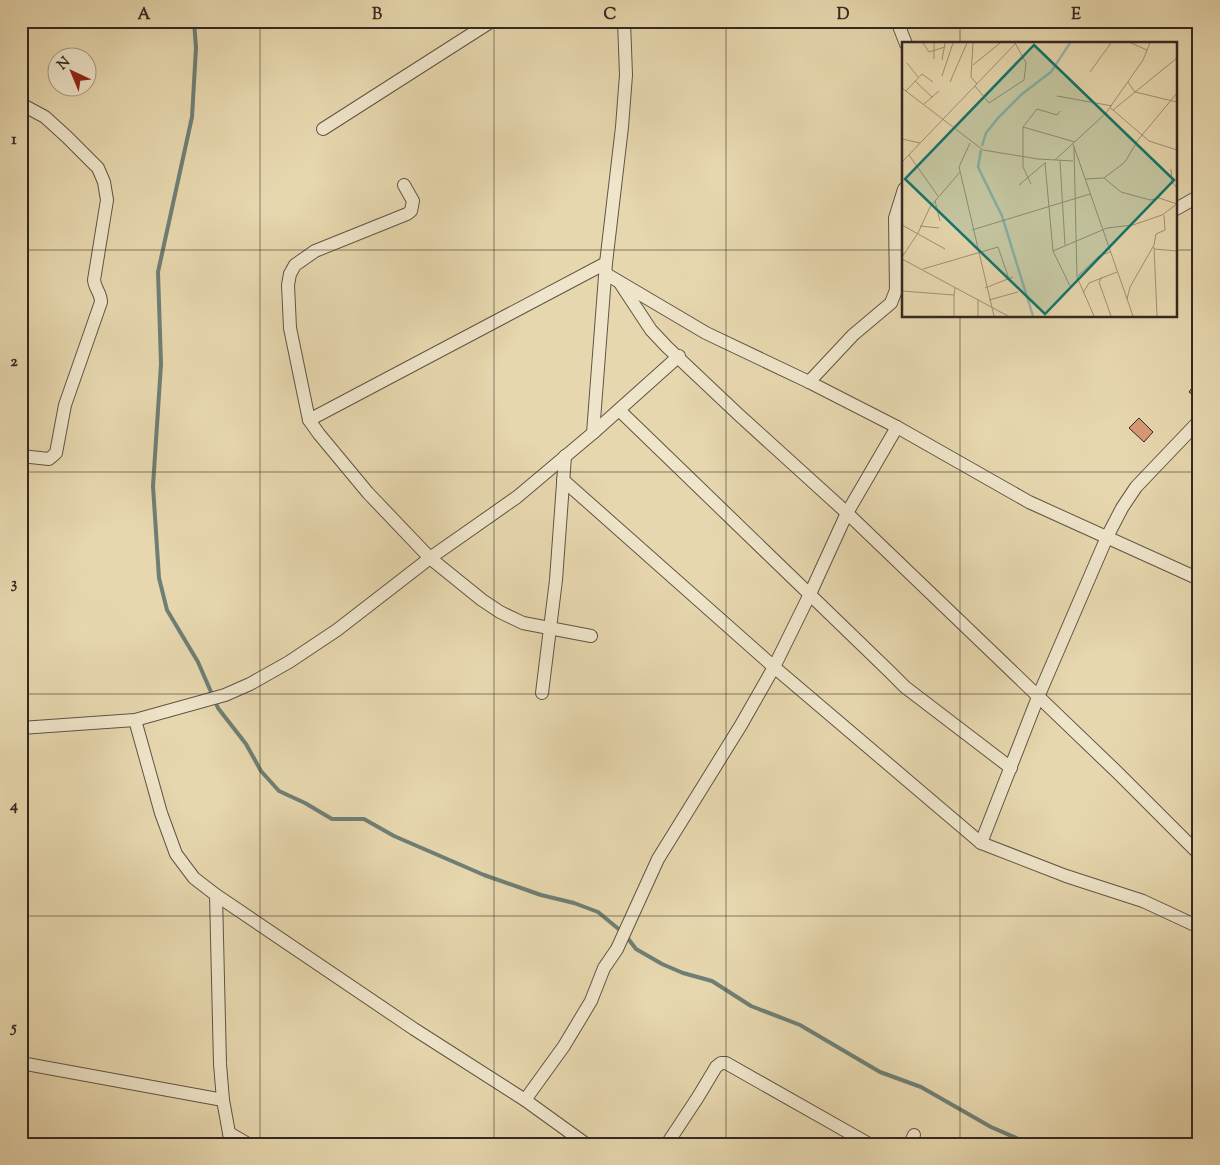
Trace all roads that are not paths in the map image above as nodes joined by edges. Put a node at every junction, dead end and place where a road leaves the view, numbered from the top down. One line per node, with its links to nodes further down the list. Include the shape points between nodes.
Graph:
1 (492, 21): 6 (street)
2 (624, 21): 11 (street, via 626,75)
3 (897, 21): 4 (street)
4 (905, 42)
5 (21, 104): 21 (street, via 45,117 90,159 104,182 107,200 94,280 101,302 65,405 56,453 49,459)
6 (324, 129)
7 (404, 185): 17 (street, via 413,201 408,214 315,250 295,265 290,274 290,328)
8 (902, 195): 13 (street, via 895,218 896,290)
9 (1199, 196): 10 (street)
10 (1178, 208)
11 (606, 268): 12 (street); 17 (street); 20 (street)
12 (620, 283): 14 (street, via 651,330); 15 (street, via 706,333)
13 (899, 298): 15 (street, via 853,335)
14 (679, 356): 16 (street); 24 (street)
15 (809, 382): 19 (street)
16 (619, 410): 20 (street); 28 (street)
17 (309, 420): 26 (street, via 368,493)
18 (1199, 421): 25 (street, via 1136,487)
19 (897, 428): 24 (street); 25 (street, via 1029,502)
20 (593, 433): 22 (street)
21 (21, 456)
22 (565, 456): 23 (street); 26 (street, via 517,497)
23 (563, 480): 29 (street); 31 (street)
24 (846, 513): 28 (street); 33 (street)
25 (1107, 537): 27 (street); 33 (street)
26 (430, 558): 29 (street, via 500,612 523,623); 34 (street, via 337,630 250,684 225,695)
27 (1199, 579)
28 (810, 594): 31 (street); 36 (street, via 905,686)
29 (550, 628): 30 (street); 32 (street)
30 (592, 636)
31 (774, 667): 37 (street); 43 (street, via 742,725 658,859 591,1001)
32 (542, 694)
33 (1038, 697): 36 (street); 38 (street)
34 (135, 720): 35 (street); 39 (street, via 176,854 194,878)
35 (21, 728)
36 (1011, 768): 37 (street)
37 (981, 843): 40 (street, via 1143,901)
38 (1199, 854)
39 (216, 895): 42 (street); 43 (street)
40 (1199, 927)
41 (21, 1063): 42 (street)
42 (223, 1100): 44 (street)
43 (525, 1100): 46 (street)
44 (230, 1138): 45 (street)
45 (248, 1144)
46 (586, 1144)
47 (666, 1144): 48 (street, via 721,1063)
48 (869, 1144)

